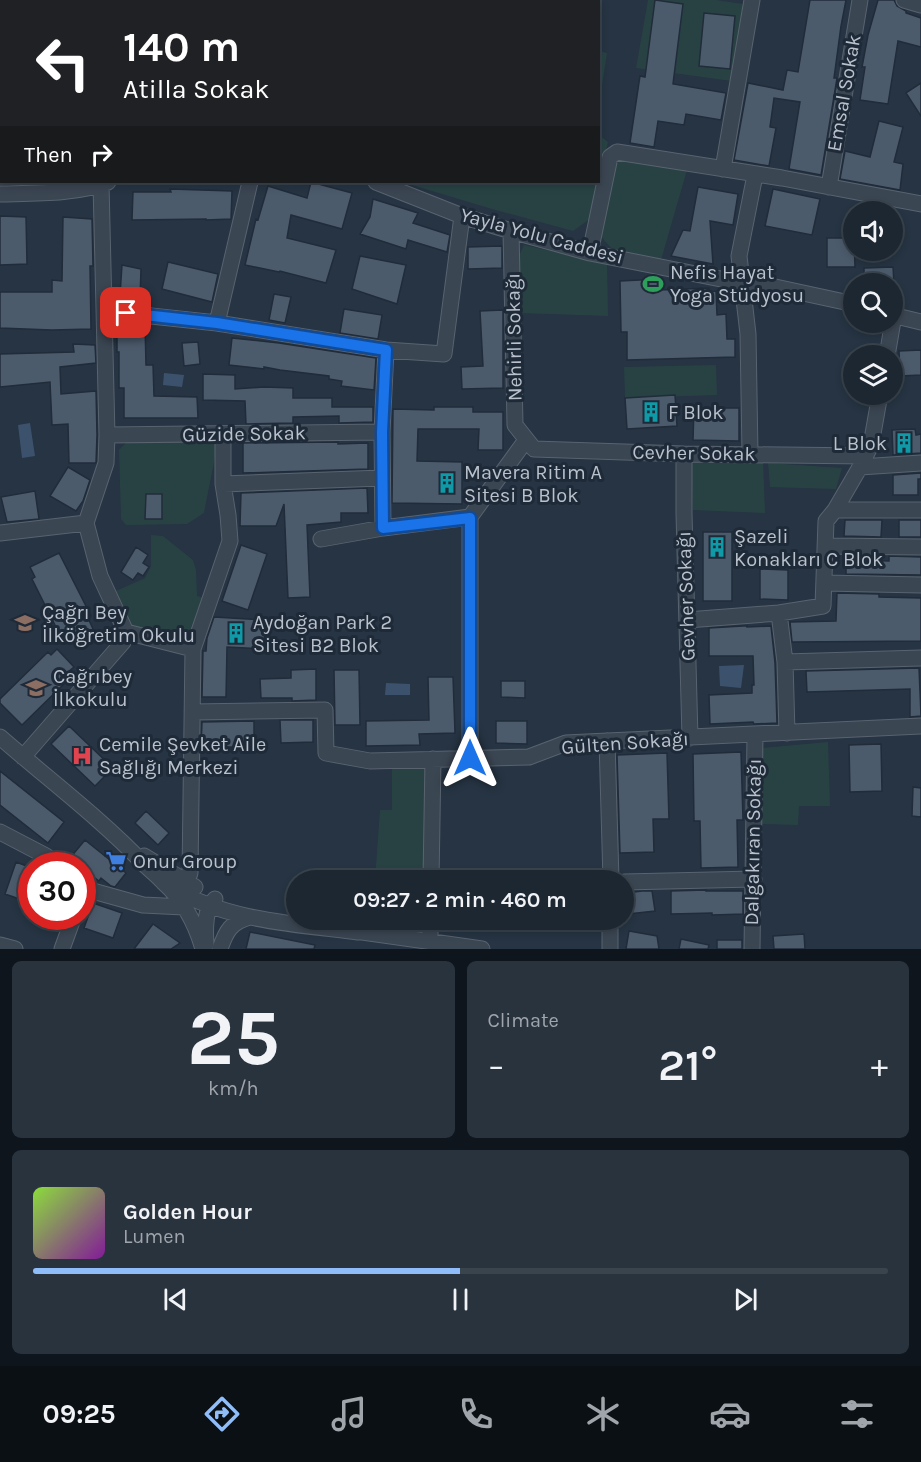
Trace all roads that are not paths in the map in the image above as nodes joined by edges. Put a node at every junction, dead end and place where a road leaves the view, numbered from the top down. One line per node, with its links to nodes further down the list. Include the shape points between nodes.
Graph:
1 (752, 0): 5 (street)
2 (860, 0): 11 (street, Emsal Sokak)
3 (904, 0): 4 (street)
4 (921, 5)
5 (723, 169): 6 (street); 16 (street, via 617,152 610,157)
6 (755, 175): 11 (street); 17 (street, via 739,256)
7 (105, 183): 10 (street, via 70,190); 19 (street)
8 (250, 183): 22 (street)
9 (379, 183): 14 (street, Yayla Yolu Caddesi)
10 (36, 187): 12 (street)
11 (829, 187): 13 (street)
12 (0, 195)
13 (921, 204)
14 (462, 216): 15 (street, Yayla Yolu Caddesi); 23 (street, via 444,354)
15 (511, 231): 16 (street, Yayla Yolu Caddesi); 28 (street, Nehirli Sokağı, via 515,425)
16 (590, 253): 17 (street, Yayla Yolu Caddesi)
17 (741, 283): 18 (street, Yayla Yolu Caddesi); 30 (street, via 748,334)
18 (843, 302)
19 (104, 311): 22 (street); 26 (street)
20 (903, 318): 21 (street)
21 (921, 322)
22 (217, 323): 23 (street)
23 (386, 350): 25 (street)
24 (878, 405): 31 (street, via 871,445)
25 (382, 432): 27 (street, Güzide Sokak); 33 (street)
26 (107, 435): 27 (street, Güzide Sokak); 38 (street, via 106,463)
27 (223, 435): 34 (street)
28 (526, 440): 29 (street, Cevher Sokak, via 534,449); 37 (street)
29 (684, 454): 30 (street, Cevher Sokak); 47 (street, Gevher Sokağı)
30 (750, 454): 31 (street, Cevher Sokak)
31 (863, 461): 32 (street, Cevher Sokak); 35 (street)
32 (921, 463)
33 (382, 478): 34 (street); 39 (street)
34 (223, 484): 49 (street, via 230,540)
35 (835, 510): 36 (street); 42 (street, via 826,521)
36 (921, 510)
37 (470, 518): 39 (street); 60 (street)
38 (86, 523): 40 (street); 48 (street, via 100,576)
39 (383, 528): 41 (street)
40 (0, 533)
41 (321, 539)
42 (825, 546): 43 (street); 44 (street)
43 (921, 547)
44 (824, 584): 45 (street); 46 (street, via 823,606)
45 (921, 585)
46 (779, 613): 47 (street); 51 (street)
47 (687, 620): 57 (street, Gevher Sokağı)
48 (126, 632): 49 (street); 59 (street, via 123,642)
49 (193, 649): 52 (street)
50 (921, 658): 51 (street)
51 (785, 662): 54 (street)
52 (193, 712): 61 (street, Gülten Sokağı, via 325,710 326,753 370,761); 70 (street, via 190,873)
53 (921, 726): 54 (street, Gülten Sokağı)
54 (787, 734): 55 (street, Gülten Sokağı)
55 (754, 735): 57 (street, Gülten Sokağı); 67 (street, Dalgakıran Sokağı)
56 (0, 737): 59 (street)
57 (690, 738): 58 (street, Gülten Sokağı)
58 (607, 741): 60 (street, Gülten Sokağı, via 566,743 530,757); 66 (street)
59 (22, 757): 63 (street)
60 (470, 758): 61 (street, Gülten Sokağı)
61 (433, 759): 65 (street)
62 (0, 832): 64 (street)
63 (126, 845): 69 (street); 70 (street)
64 (38, 852)
65 (431, 870)
66 (610, 870)
67 (754, 879): 68 (street); 89 (street, Dalgakıran Sokağı)
68 (634, 882)
69 (165, 883): 72 (street, via 182,894); 73 (street)
70 (186, 883): 72 (street)
71 (96, 892): 73 (street, via 143,905)
72 (217, 904): 74 (street); 75 (street); 85 (street, via 205,931); 86 (street)
73 (184, 907): 85 (street)
74 (286, 916)
75 (249, 917): 80 (street); 86 (street, via 231,926)
76 (69, 930): 84 (street)
77 (349, 930): 80 (street)
78 (430, 930): 81 (street)
79 (610, 930): 88 (street)
80 (358, 932): 81 (street)
81 (430, 941): 87 (street)
82 (0, 945): 83 (street)
83 (15, 949)
84 (62, 949)
85 (205, 949)
86 (218, 949)
87 (482, 949)
88 (610, 949)
89 (752, 949)

